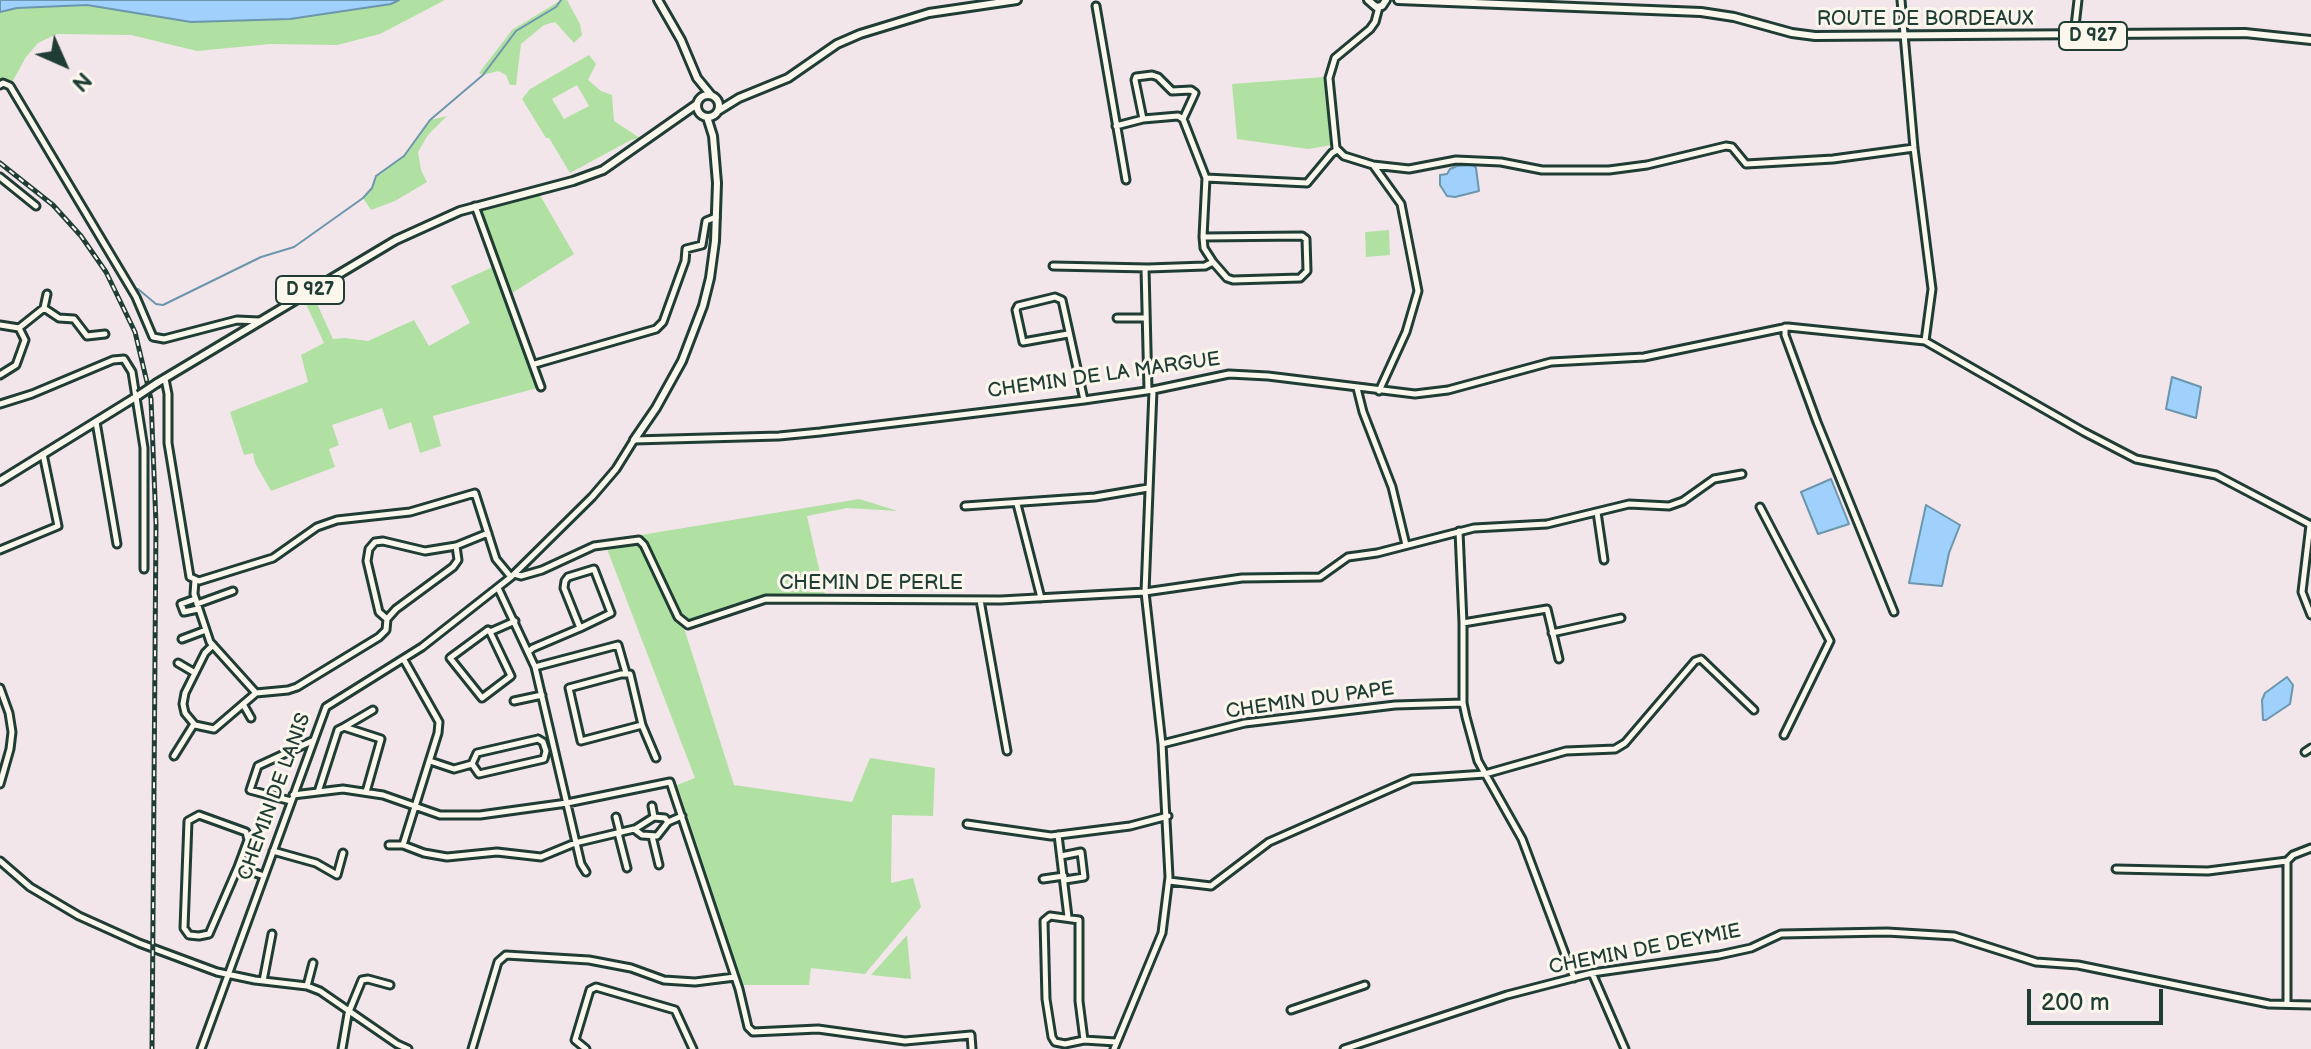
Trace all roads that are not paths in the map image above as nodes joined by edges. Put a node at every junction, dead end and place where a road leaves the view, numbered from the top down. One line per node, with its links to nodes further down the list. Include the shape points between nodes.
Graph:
1 (658, 0): 13 (main road)
2 (1017, 0): 16 (main road, via 929,13 860,34 788,78)
3 (1368, 0): 9 (main road)
4 (1386, 0): 9 (main road)
5 (1398, 0): 10 (main road, ROUTE DE BORDEAUX / D 927, via 1701,12 1805,36)
6 (1901, 0): 10 (street)
7 (2078, 0): 11 (street)
8 (1096, 6): 23 (street)
9 (1379, 7): 26 (street, via 1375,22 1335,58 1330,73)
10 (1905, 36): 11 (main road, ROUTE DE BORDEAUX / D 927); 25 (street)
11 (2074, 36): 12 (main road, ROUTE DE BORDEAUX / D 927, via 2245,33)
12 (2311, 40)
13 (697, 78): 15 (main road); 17 (main road)
14 (0, 85): 42 (street, via 10,86 136,297 153,337 164,339 237,320)
15 (713, 96): 16 (main road); 17 (main road); 18 (main road, via 719,103)
16 (739, 98): 18 (main road)
17 (698, 103): 19 (main road, via 699,113); 20 (main road, D 927)
18 (717, 112): 19 (main road); 24 (main road)
19 (706, 117): 20 (main road); 24 (main road)
20 (680, 118): 32 (main road, D 927, via 603,170)
21 (1143, 119): 22 (street); 22 (street, via 1135,80 1152,75 1172,91 1195,93); 23 (street)
22 (1183, 119): 29 (street)
23 (1116, 126): 30 (street)
24 (713, 136): 33 (main road)
25 (1914, 148): 27 (street, via 1746,164 1726,146 1609,170 1542,170 1456,160 1409,169); 48 (street, via 1932,289)
26 (1337, 150): 27 (street); 29 (street, via 1307,183)
27 (1373, 165): 55 (street, via 1401,204 1418,291)
28 (0, 177): 31 (street)
29 (1206, 178): 34 (street)
30 (1126, 180)
31 (36, 206)
32 (475, 206): 42 (main road, D 927, via 396,240); 49 (street)
33 (717, 217): 49 (street, via 706,221 702,245 686,249 668,310 656,329); 60 (main road, via 710,278 694,333 671,384)
34 (1203, 237): 35 (street); 35 (street, via 1306,239 1307,271 1300,278 1233,280)
35 (1213, 262): 37 (street)
36 (1053, 266): 37 (street)
37 (1145, 268): 41 (street)
38 (47, 294): 39 (street)
39 (44, 308): 45 (street); 46 (street, via 59,318 74,319 87,336)
40 (1117, 318): 41 (street)
41 (1146, 318): 54 (street)
42 (259, 321): 51 (main road, D 927)
43 (0, 325): 45 (street)
44 (1785, 327): 48 (street, CHEMIN DE LA MARGUE); 55 (street, CHEMIN DE LA MARGUE, via 1644,357 1551,362 1448,390); 86 (street, via 1817,422)
45 (19, 328): 50 (street, via 25,340 16,365)
46 (105, 334)
47 (1068, 334): 47 (street, via 1023,342 1018,306 1062,300); 57 (street)
48 (1925, 341): 69 (street, CHEMIN DE LA MARGUE, via 2136,459 2216,475)
49 (535, 364): 52 (street)
50 (0, 375)
51 (165, 379): 56 (main road, D 927, bridge); 79 (street, via 168,443 190,577)
52 (541, 387)
53 (1357, 387): 54 (street, CHEMIN DE LA MARGUE, via 1229,374); 55 (street, CHEMIN DE LA MARGUE); 73 (street)
54 (1150, 390): 57 (street, CHEMIN DE LA MARGUE); 64 (street)
55 (1379, 391)
56 (137, 396): 58 (street, via 124,359); 59 (main road, D 927); 77 (street, via 144,448)
57 (1084, 400): 60 (street, CHEMIN DE LA MARGUE, via 798,435)
58 (0, 404)
59 (96, 422): 61 (main road, D 927); 72 (street)
60 (634, 440): 78 (street, via 592,497)
61 (43, 454): 63 (main road, D 927); 75 (street, via 58,526)
62 (1742, 474): 68 (street, CHEMIN DE PERLE, via 1714,479 1669,506 1629,504)
63 (0, 481)
64 (1148, 488): 65 (street); 82 (street)
65 (1017, 504): 66 (street); 83 (street)
66 (965, 506)
67 (1760, 507): 117 (street, via 1830,641)
68 (1597, 512): 70 (street, CHEMIN DE PERLE, via 1533,526); 76 (street)
69 (2311, 525): 87 (street, via 2302,592)
70 (1459, 531): 73 (street, CHEMIN DE PERLE); 91 (street)
71 (488, 533): 74 (street); 78 (street, via 499,566); 79 (street, via 475,493 410,512 337,520 317,527 273,558)
72 (117, 544)
73 (1406, 545): 82 (street, CHEMIN DE PERLE, via 1348,557 1320,577 1242,578)
74 (456, 546): 89 (street, via 458,560); 89 (street, via 425,551 375,542 367,561 379,612)
75 (0, 550)
76 (1604, 560)
77 (144, 569)
78 (513, 576): 80 (street, CHEMIN DE LANIS); 84 (street, CHEMIN DE PERLE, via 542,570 594,546 639,540 678,617 688,625 766,599)
79 (195, 580): 85 (street)
80 (498, 588): 90 (street); 100 (street, CHEMIN DE LANIS)
81 (233, 591): 85 (street)
82 (1145, 592): 83 (street, CHEMIN DE PERLE); 119 (street)
83 (1041, 598): 84 (street, CHEMIN DE PERLE)
84 (980, 600): 124 (street)
85 (197, 604): 93 (street)
86 (1894, 612)
87 (2311, 615)
88 (1621, 618): 95 (street)
89 (387, 619): 106 (street, via 379,637 297,687)
90 (515, 621): 94 (street); 98 (street)
91 (1463, 623): 95 (street, via 1547,609); 109 (street)
92 (580, 628): 92 (street, via 611,611 594,569 565,581); 98 (street)
93 (206, 630): 96 (street); 97 (street)
94 (490, 632): 94 (street, via 511,676 482,698 450,658)
95 (1552, 633): 99 (street)
96 (182, 639)
97 (213, 645): 103 (street); 106 (street)
98 (528, 652): 102 (street)
99 (1559, 659)
100 (404, 660): 118 (street, CHEMIN DE LANIS, via 326,707); 127 (street, via 439,722)
101 (178, 663): 103 (street)
102 (535, 667): 104 (street, via 618,645); 107 (street)
103 (195, 673): 114 (street, via 183,704)
104 (626, 673): 115 (street); 115 (street, via 569,688 581,741)
105 (0, 688): 122 (street, via 9,713)
106 (256, 693): 110 (street)
107 (542, 695): 108 (street); 120 (street)
108 (514, 701)
109 (1463, 703): 119 (street, CHEMIN DU PAPE, via 1395,705 1245,723); 129 (street)
110 (243, 704): 113 (street); 114 (street, via 214,729)
111 (373, 710): 116 (street)
112 (1754, 710): 129 (street, via 1701,659 1615,749 1566,751)
113 (251, 718)
114 (194, 724): 125 (street)
115 (642, 725): 126 (street)
116 (344, 727): 131 (street, via 338,730); 132 (street, via 381,739)
117 (1784, 735)
118 (312, 741): 133 (street, CHEMIN DE LANIS); 133 (street, via 258,766 250,790)
119 (1162, 744): 138 (street)
120 (553, 745): 121 (street); 134 (street)
121 (544, 747): 128 (street, via 538,739 503,746 477,753); 128 (street, via 544,759 517,766 479,774)
122 (10, 749): 123 (street); 130 (street)
123 (1, 751)
124 (1007, 751)
125 (174, 756)
126 (656, 758)
127 (430, 761): 128 (street, via 454,769); 135 (street)
128 (472, 764)
129 (1485, 774): 164 (street, via 1412,779 1269,842 1211,886); 171 (street, via 1522,839)
130 (0, 784)
131 (318, 792): 132 (street); 133 (street)
132 (366, 792): 135 (street)
133 (292, 798): 151 (street, CHEMIN DE LANIS)
134 (567, 803): 135 (street, via 480,815 440,815); 137 (street, via 670,782); 147 (street)
135 (415, 806): 149 (street)
136 (652, 806): 140 (street)
137 (682, 816): 141 (street); 170 (street)
138 (1168, 816): 145 (street); 164 (street)
139 (616, 817): 144 (street)
140 (654, 817): 141 (street); 143 (street)
141 (668, 822): 146 (street)
142 (967, 824): 145 (street)
143 (634, 829): 144 (street); 146 (street)
144 (619, 833): 147 (street); 158 (street)
145 (1058, 835): 153 (street)
146 (652, 836): 156 (street)
147 (575, 843): 149 (street, via 534,858 507,852 447,857); 160 (street)
148 (389, 845): 149 (street)
149 (403, 845)
150 (2311, 848): 155 (street)
151 (273, 851): 152 (street, via 337,875); 161 (street, CHEMIN DE LANIS)
152 (343, 853)
153 (1061, 856): 162 (street); 162 (street, via 1081,852 1084,877)
154 (0, 861): 169 (street, via 30,887 79,916)
155 (2287, 861): 159 (street, via 2208,871); 176 (street)
156 (659, 865)
157 (238, 867): 157 (street, via 246,832 199,815 188,821 184,928 189,935 209,934); 161 (street)
158 (627, 868)
159 (2116, 869)
160 (586, 872)
161 (264, 876): 169 (street, CHEMIN DE LANIS)
162 (1064, 878): 163 (street); 165 (street)
163 (1043, 879)
164 (1169, 881): 182 (street, via 1162,933)
165 (1068, 917): 180 (street, via 1080,924); 181 (street, via 1044,921 1052,1037)
166 (272, 934): 172 (street)
167 (313, 963): 175 (street)
168 (1592, 973): 171 (street, CHEMIN DE DEYMIE); 176 (street, CHEMIN DE DEYMIE, via 1719,955 1781,934 1887,932 1954,936 2023,959); 191 (street)
169 (227, 975): 172 (street); 183 (street, CHEMIN DE LANIS)
170 (735, 977): 186 (street, via 664,980 589,960 506,955 498,962); 189 (street, via 753,1032 818,1029 905,1041 971,1035)
171 (1574, 978): 190 (street, CHEMIN DE DEYMIE)
172 (263, 981): 175 (street)
173 (390, 985): 179 (street, via 363,978)
174 (1365, 985): 178 (street)
175 (307, 986): 179 (street)
176 (2287, 1004): 177 (street, CHEMIN DE DEYMIE)
177 (2311, 1005)
178 (1291, 1010)
179 (350, 1011): 184 (street); 185 (street)
180 (1084, 1040): 181 (street); 182 (street)
181 (1064, 1046)
182 (1115, 1046)
183 (201, 1049)
184 (342, 1049)
185 (408, 1049)
186 (472, 1049)
187 (586, 1049): 188 (street, via 575,1040 590,990 596,987 675,1010)
188 (693, 1049)
189 (972, 1049)
190 (1344, 1049)
191 (1625, 1049)

